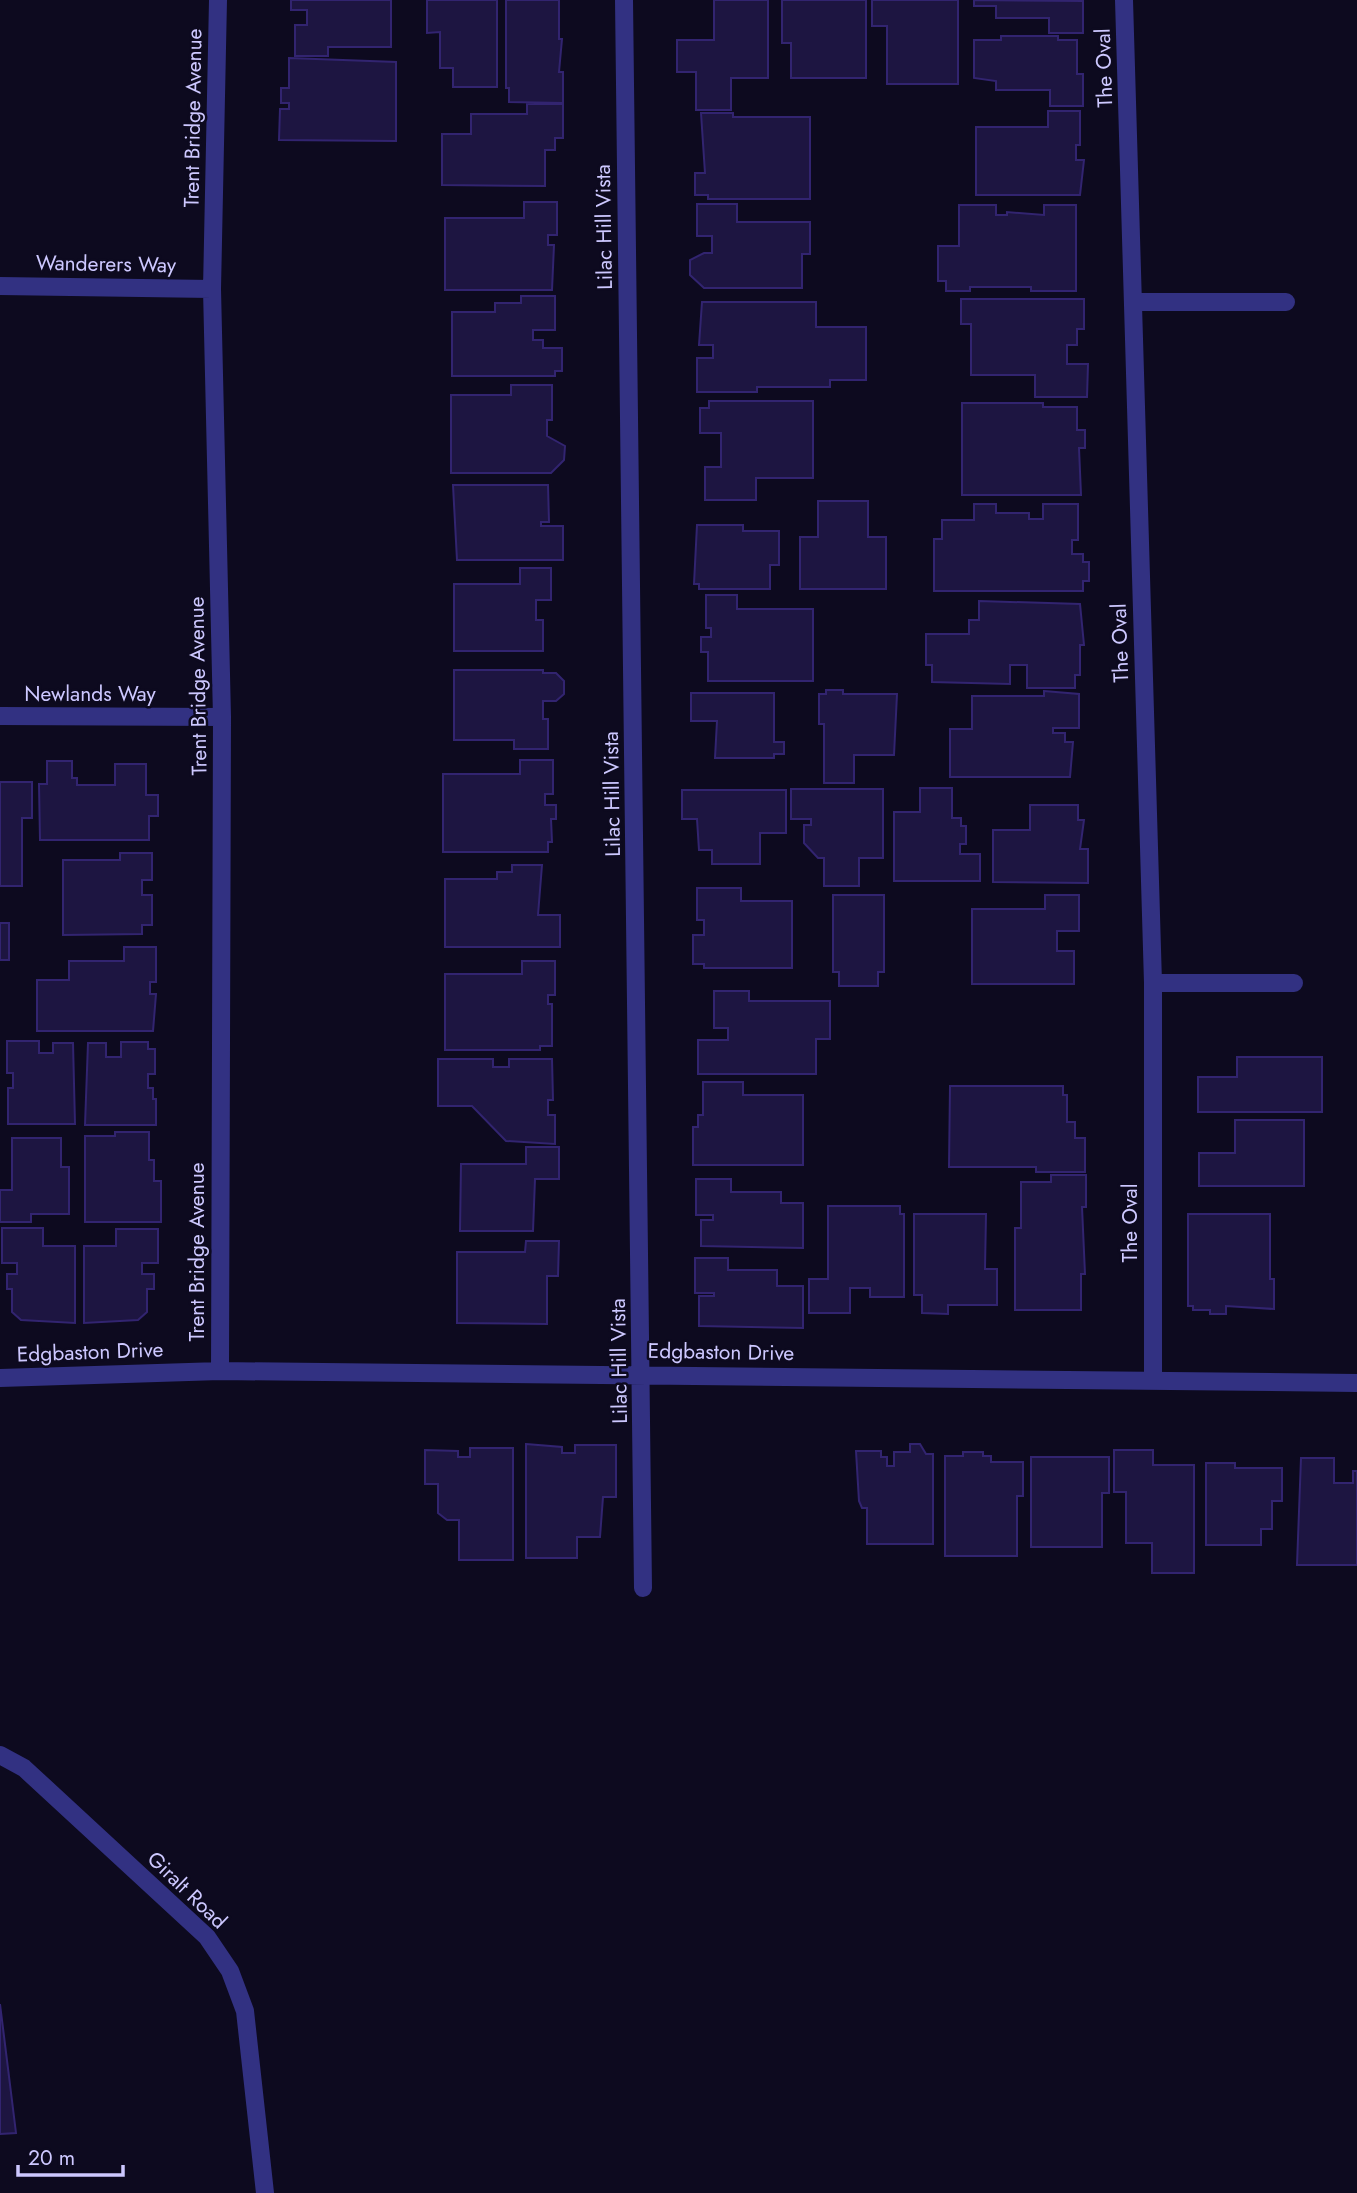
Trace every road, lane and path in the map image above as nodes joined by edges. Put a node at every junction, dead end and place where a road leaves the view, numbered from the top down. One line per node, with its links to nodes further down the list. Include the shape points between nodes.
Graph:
1 (218, 0): 5 (street, Trent Bridge Avenue)
2 (624, 0): 13 (street, Lilac Hill Vista)
3 (1124, 0): 6 (street, The Oval)
4 (0, 286): 5 (street, Wanderers Way)
5 (212, 289): 9 (street, Trent Bridge Avenue)
6 (1133, 302): 7 (street); 10 (street, The Oval)
7 (1286, 302)
8 (0, 716): 9 (street, Newlands Way)
9 (222, 717): 12 (street, Trent Bridge Avenue)
10 (1153, 983): 11 (street); 15 (street, The Oval)
11 (1294, 983)
12 (220, 1371): 13 (street, Edgbaston Drive); 14 (street, Edgbaston Drive)
13 (642, 1374): 15 (street, Edgbaston Drive); 17 (street, Lilac Hill Vista)
14 (0, 1378)
15 (1153, 1380): 16 (street, Edgbaston Drive)
16 (1357, 1383)
17 (643, 1588)
18 (0, 1755): 19 (street, Giralt Road, via 24,1768 207,1937 230,1971 245,2011)
19 (265, 2193)

